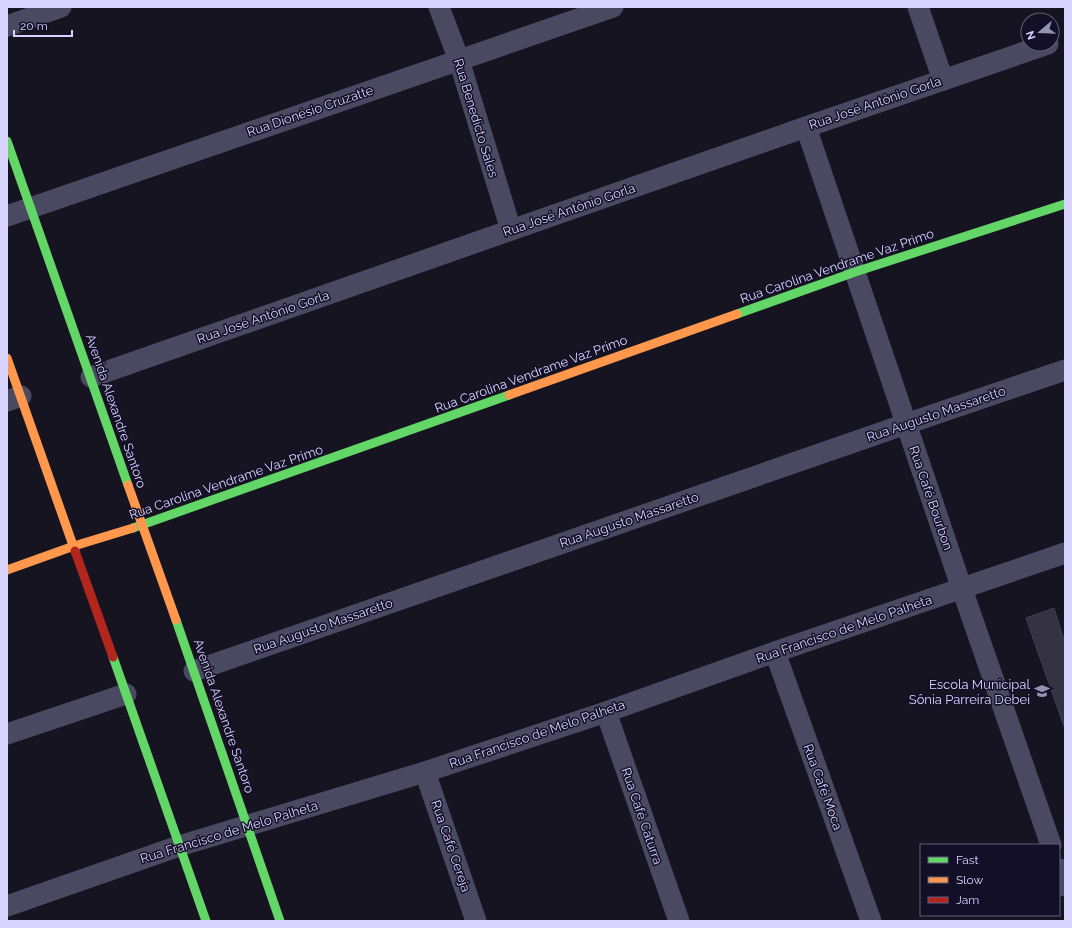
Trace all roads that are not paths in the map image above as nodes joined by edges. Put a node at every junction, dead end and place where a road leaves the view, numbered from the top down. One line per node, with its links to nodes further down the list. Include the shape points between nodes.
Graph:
1 (61, 7): 5 (street)
2 (439, 7): 7 (street, Rua Benedicto Sales)
3 (613, 7): 7 (street, Rua Dionésio Cruzatte)
4 (918, 7): 8 (street)
5 (7, 26)
6 (1025, 52): 8 (street, Rua José Antônio Gorla)
7 (459, 60): 12 (street, Rua Dionésio Cruzatte); 14 (street, Rua Benedicto Sales)
8 (943, 80): 9 (street, Rua José Antônio Gorla)
9 (806, 127): 14 (street, Rua José Antônio Gorla); 15 (street, Rua Café Bourbon)
10 (7, 141): 12 (street, Avenida Alexandre Santoro)
11 (1065, 204): 15 (street, Rua Carolina Vendrame Vaz Primo)
12 (31, 208): 13 (street, Rua Dionésio Cruzatte); 18 (street, Avenida Alexandre Santoro)
13 (7, 216)
14 (511, 230): 18 (street, Rua José Antônio Gorla)
15 (856, 272): 20 (street, Rua Café Bourbon); 21 (street, Rua Carolina Vendrame Vaz Primo)
16 (7, 358): 19 (street)
17 (1065, 370): 20 (street, Rua Augusto Massaretto)
18 (91, 377): 21 (street, Avenida Alexandre Santoro)
19 (14, 398): 22 (street)
20 (906, 424): 25 (street, Rua Café Bourbon); 27 (street, Rua Augusto Massaretto)
21 (143, 525): 22 (street, Rua Carolina Vendrame Vaz Primo); 27 (street, Avenida Alexandre Santoro)
22 (74, 546): 24 (street, Rua Carolina Vendrame Vaz Primo); 28 (street)
23 (1065, 553): 25 (street, Rua Francisco de Melo Palheta)
24 (7, 570)
25 (962, 589): 26 (street, Rua Francisco de Melo Palheta); 33 (street, Rua Café Bourbon)
26 (775, 652): 29 (street, Rua Francisco de Melo Palheta); 42 (street, Rua Café Moca)
27 (194, 671): 32 (street, Avenida Alexandre Santoro)
28 (126, 694): 30 (street); 34 (street)
29 (606, 712): 31 (street, Rua Francisco de Melo Palheta); 41 (street, Rua Café Caturra)
30 (7, 734)
31 (425, 772): 32 (street, Rua Francisco de Melo Palheta); 40 (street, Rua Café Cereja)
32 (248, 825): 34 (street, Rua Francisco de Melo Palheta); 39 (street, Avenida Alexandre Santoro)
33 (1051, 844)
34 (179, 846): 37 (street, Rua Francisco de Melo Palheta); 38 (street)
35 (1060, 872): 36 (street)
36 (1065, 886)
37 (7, 906)
38 (206, 921)
39 (280, 921)
40 (476, 921)
41 (679, 921)
42 (871, 921)

